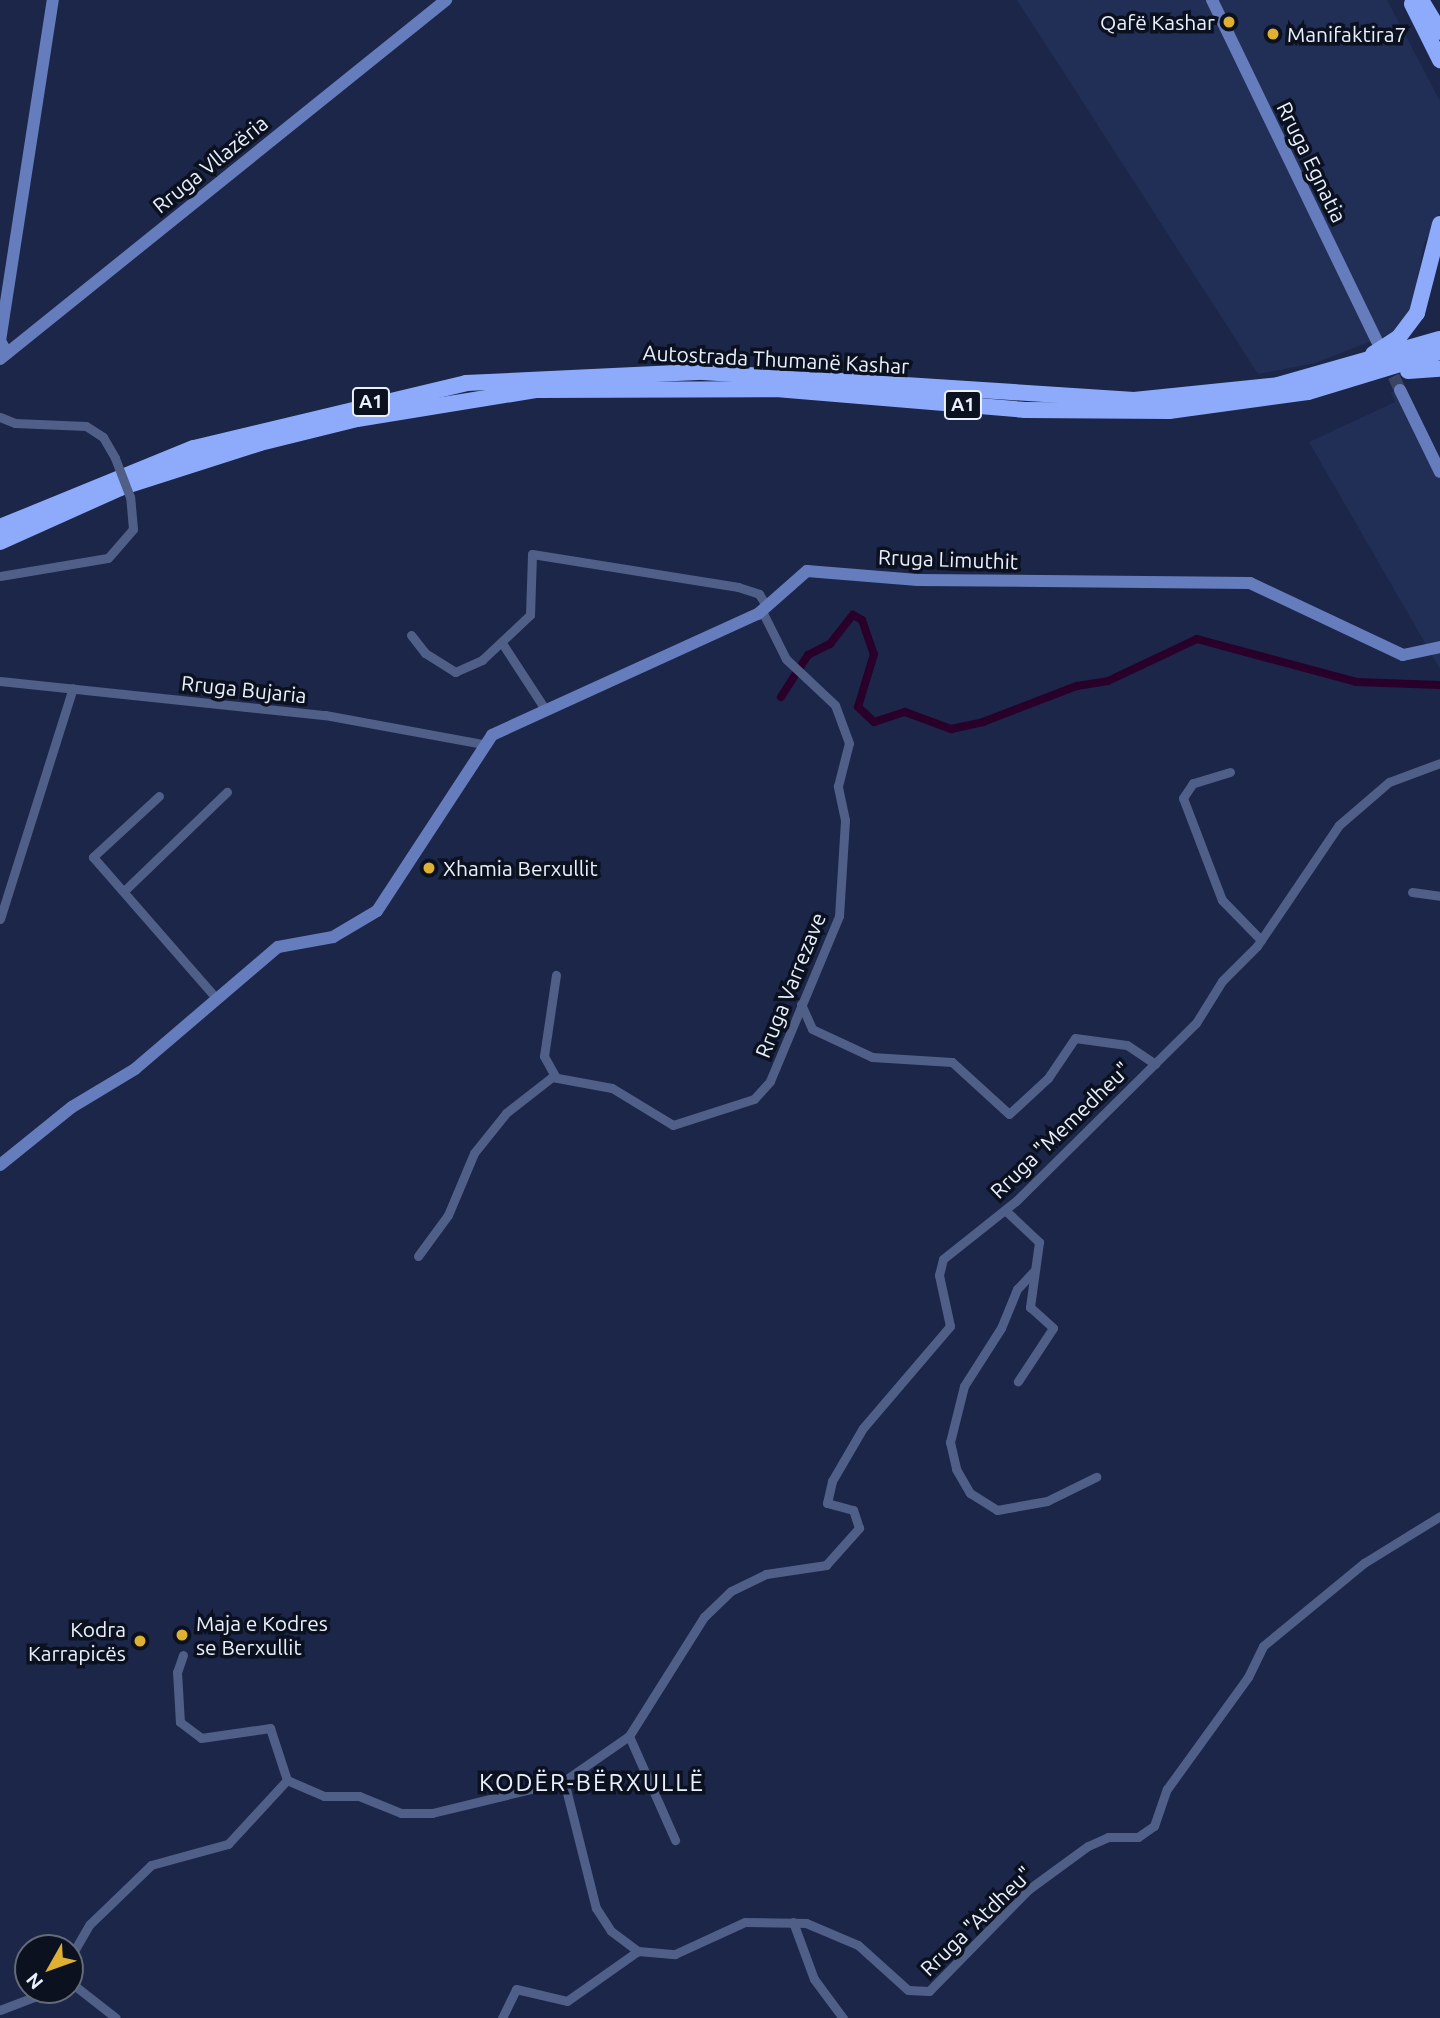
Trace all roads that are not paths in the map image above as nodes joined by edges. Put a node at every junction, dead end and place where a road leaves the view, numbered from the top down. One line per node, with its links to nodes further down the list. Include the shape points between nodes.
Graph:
1 (53, 0): 14 (street, via 0,341)
2 (446, 0): 14 (street, Rruga Vllazëria)
3 (1212, 0): 12 (street, Rruga Egnatia)
4 (1414, 1): 5 (highway); 6 (highway); 7 (highway)
5 (1440, 32)
6 (1440, 50)
7 (1440, 60)
8 (1440, 224): 17 (highway, via 1430,245 1421,305 1393,343)
9 (1440, 232): 10 (highway, via 1432,263)
10 (1440, 286)
11 (1440, 339): 17 (highway, Autostrada Thumanë Kashar / A1)
12 (1377, 341)
13 (1440, 352): 17 (highway, Autostrada Thumanë Kashar / A1)
14 (4, 356)
15 (1440, 369): 17 (highway)
16 (1400, 390): 20 (street)
17 (1255, 395): 18 (highway, Autostrada Thumanë Kashar / A1)
18 (1230, 398): 21 (highway, Autostrada Thumanë Kashar / A1, via 1077,399 662,372 466,383 194,447); 22 (highway, Autostrada Thumanë Kashar / A1, via 1112,412 776,389 536,390 351,420 211,456)
19 (0, 417): 23 (street, bridge, via 86,426 103,437 130,497 133,528 108,558)
20 (1440, 472)
21 (0, 527)
22 (0, 542)
23 (0, 576)
24 (765, 609): 26 (street, via 759,594 738,587 532,554 534,606); 27 (street, Rruga Limuthit, via 813,570 918,580 1240,582 1278,592 1403,655); 30 (street, Rruga Limuthit); 43 (street, Rruga Varrezave, via 786,659 835,705 849,743 838,786 845,881 839,916)
25 (411, 635): 26 (street, via 425,653 455,671)
26 (502, 643): 30 (street)
27 (1440, 647)
28 (0, 681): 29 (street, Rruga Bujaria)
29 (73, 688): 31 (street, Rruga Bujaria, via 325,715); 39 (street)
30 (545, 709): 31 (street, Rruga Limuthit)
31 (483, 744): 42 (street, via 377,911 333,937 278,947)
32 (1440, 763): 40 (street, Rruga "Memedheu", via 1402,776 1330,834)
33 (1230, 772): 40 (street, via 1194,783 1183,798 1222,900)
34 (227, 792): 36 (street)
35 (159, 796): 36 (street, via 93,858)
36 (124, 891): 42 (street)
37 (1412, 892): 38 (street)
38 (1440, 896)
39 (0, 919)
40 (1261, 940): 44 (street, Rruga "Memedheu")
41 (556, 975): 45 (street, via 544,1056)
42 (215, 997): 46 (street, via 135,1069 72,1107)
43 (801, 1004): 44 (street, via 812,1029 872,1057 952,1062 1009,1114 1048,1078 1075,1038 1127,1045); 45 (street, Rruga Varrezave, via 764,1091 692,1123 673,1125 612,1088)
44 (1155, 1064): 47 (street, Rruga "Memedheu")
45 (555, 1076): 48 (street, via 514,1106 474,1153 448,1215)
46 (0, 1165)
47 (1005, 1210): 49 (street, via 1039,1242); 54 (street, Rruga "Memedheu", via 943,1259 939,1275 950,1326 863,1428 825,1495 829,1505 853,1510 855,1536 826,1565 766,1574 715,1605)
48 (418, 1255)
49 (1034, 1271): 50 (street, via 1030,1307 1053,1328); 51 (street, via 1017,1289 964,1386 950,1442 956,1469 970,1493 996,1510 1047,1501)
50 (1018, 1381)
51 (1096, 1477)
52 (1440, 1516): 58 (street, Rruga "Atdheu", via 1355,1569 1263,1646 1248,1677 1167,1789 1154,1826 1138,1837 1108,1837 1088,1846 1029,1889 929,1991 900,1985 858,1945)
53 (183, 1655): 55 (street, via 177,1672 180,1722 201,1738 270,1728)
54 (629, 1736): 56 (street, Rruga "Memedheu"); 57 (street)
55 (287, 1780): 56 (street, via 324,1796 359,1796 401,1813 432,1813); 59 (street, via 228,1844 151,1865 96,1917)
56 (564, 1781): 60 (street, via 596,1908 611,1931)
57 (674, 1840)
58 (793, 1922): 60 (street, Rruga "Atdheu", via 745,1922 675,1954); 64 (street, via 814,1979)
59 (84, 1936)
60 (638, 1951): 63 (street, via 567,2001 516,1989)
61 (84, 1993): 62 (street)
62 (116, 2018)
63 (502, 2018)
64 (843, 2018)

